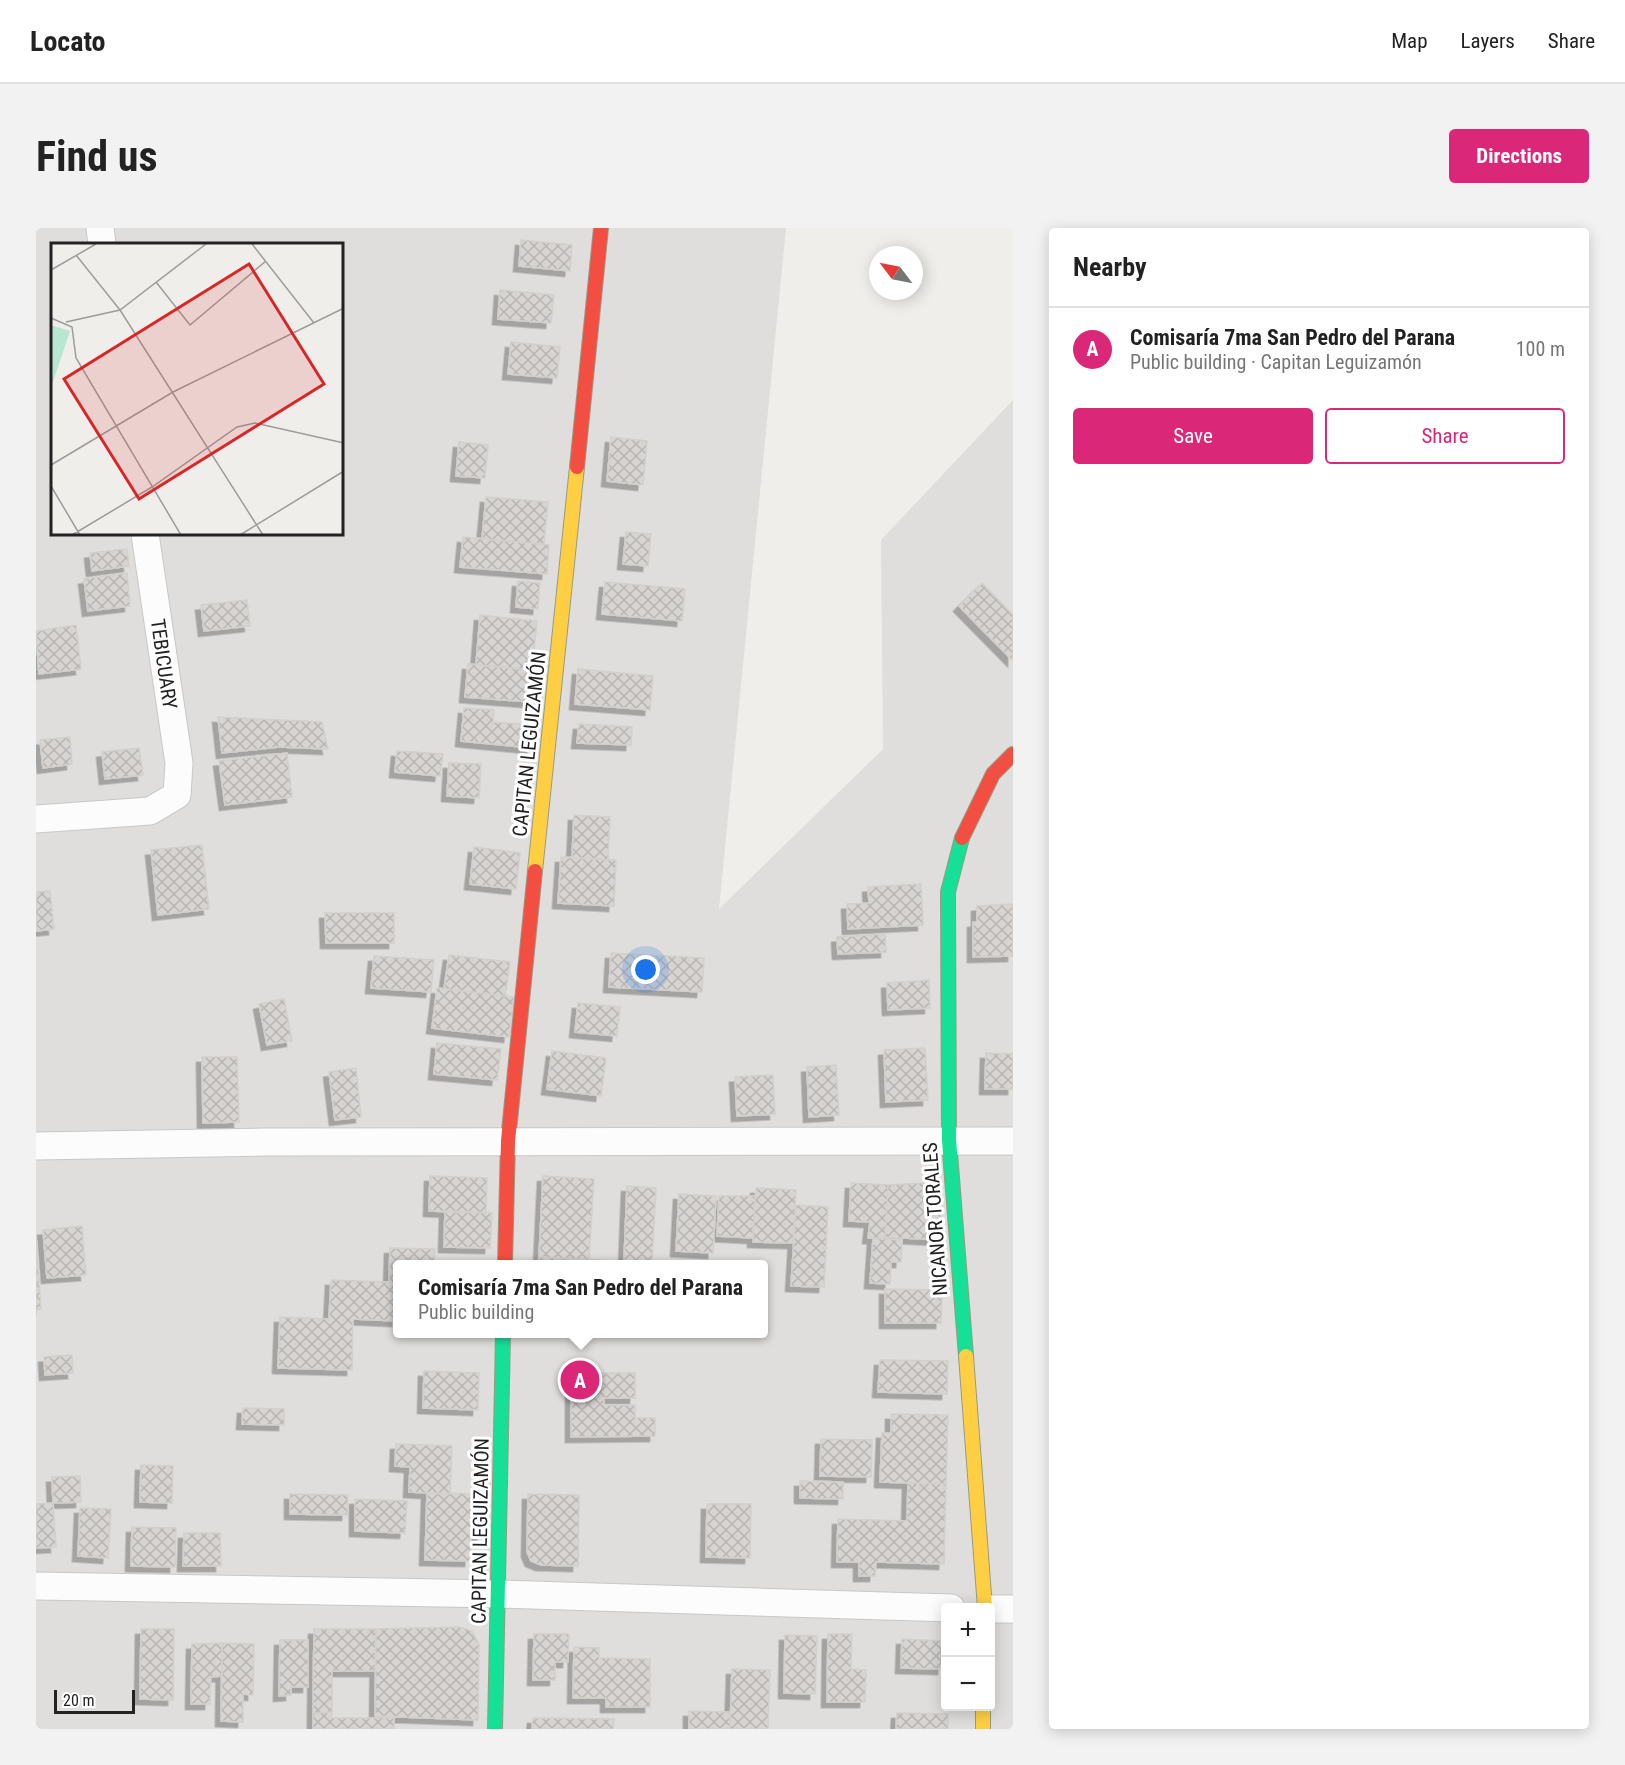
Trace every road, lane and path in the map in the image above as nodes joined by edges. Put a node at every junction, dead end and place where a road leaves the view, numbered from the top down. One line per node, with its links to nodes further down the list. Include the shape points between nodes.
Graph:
1 (100, 228): 3 (street)
2 (601, 228): 8 (street, CAPITAN LEGUIZAMÓN)
3 (102, 243)
4 (145, 536): 6 (street, TEBICUARY, via 179,763 177,795 150,811)
5 (1013, 754): 7 (street, NICANOR TORALES, via 993,774 965,828 948,892)
6 (36, 819)
7 (949, 1140): 8 (street); 9 (street); 15 (street, NICANOR TORALES)
8 (508, 1141): 10 (street); 11 (street, CAPITAN LEGUIZAMÓN)
9 (1013, 1141)
10 (36, 1146)
11 (505, 1260)
12 (503, 1338): 14 (street, CAPITAN LEGUIZAMÓN)
13 (36, 1586): 14 (street)
14 (498, 1594): 16 (street); 20 (street, CAPITAN LEGUIZAMÓN)
15 (985, 1603)
16 (941, 1608)
17 (995, 1609): 18 (street)
18 (1013, 1609)
19 (983, 1711): 21 (street)
20 (495, 1729)
21 (983, 1729)

